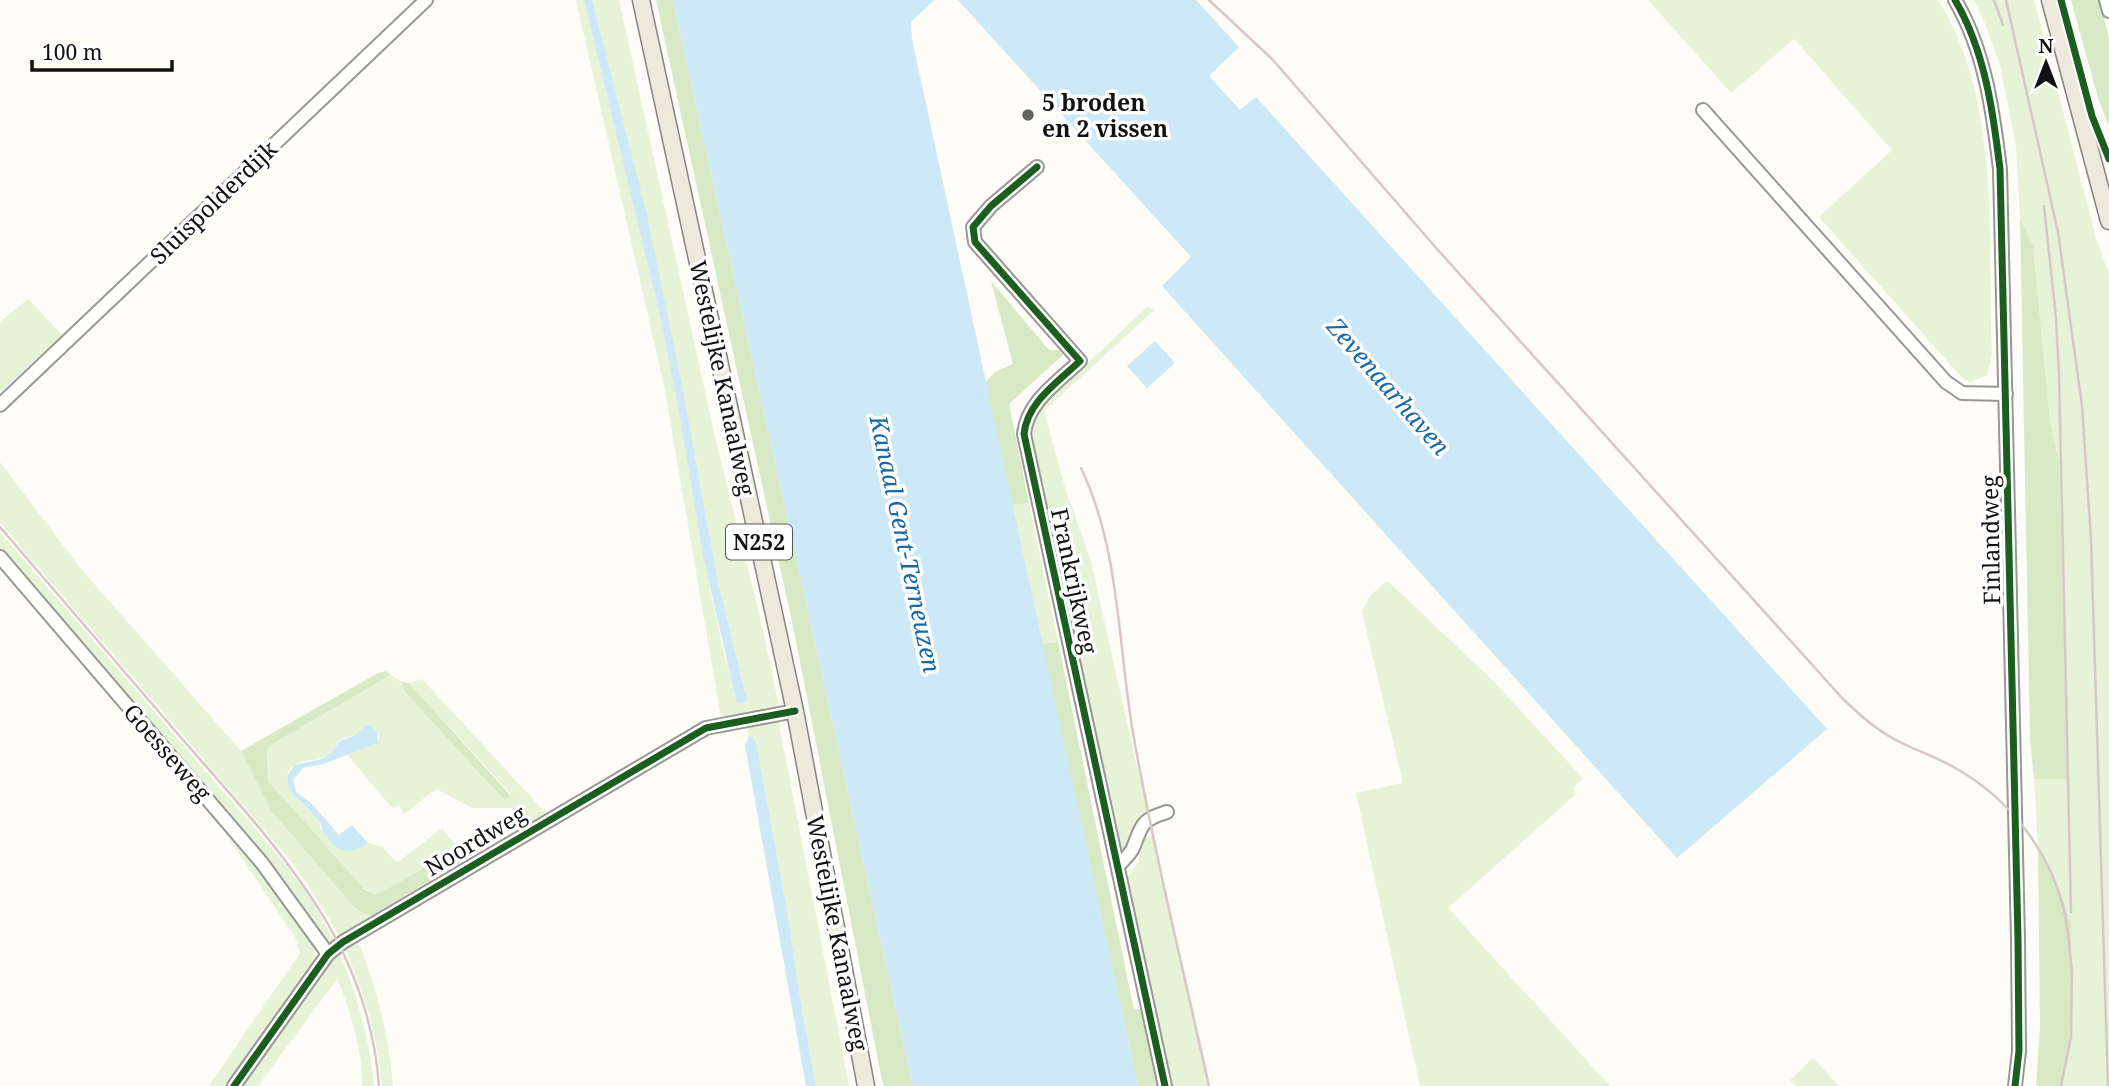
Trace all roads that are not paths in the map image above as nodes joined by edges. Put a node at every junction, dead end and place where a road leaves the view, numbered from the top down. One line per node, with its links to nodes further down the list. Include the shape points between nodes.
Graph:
1 (426, 0): 11 (street, Sluispolderdijk)
2 (641, 0): 13 (main road, Westelijke Kanaalweg / N252)
3 (1955, 0): 10 (street, Finlandweg, via 1980,57 1993,113 2000,169)
4 (2050, 0): 9 (main road)
5 (2106, 0): 6 (street)
6 (2109, 11)
7 (1703, 110): 10 (street, via 1946,382 1962,393)
8 (1037, 167): 15 (street, Frankrijkweg, via 973,227 975,242 1080,361 1034,405 1025,420 1024,434)
9 (2109, 221)
10 (2006, 394): 20 (street, Finlandweg, via 2018,939)
11 (0, 405)
12 (0, 557): 16 (street, Goesseweg, via 262,863)
13 (795, 711): 16 (street, Noordweg, via 706,728 352,935); 18 (main road, Westelijke Kanaalweg / N252)
14 (1167, 812): 15 (street, via 1142,825 1132,851)
15 (1118, 866): 19 (street, Frankrijkweg)
16 (328, 954): 17 (street, Noordweg)
17 (234, 1086)
18 (866, 1086)
19 (1166, 1086)
20 (2015, 1086)

